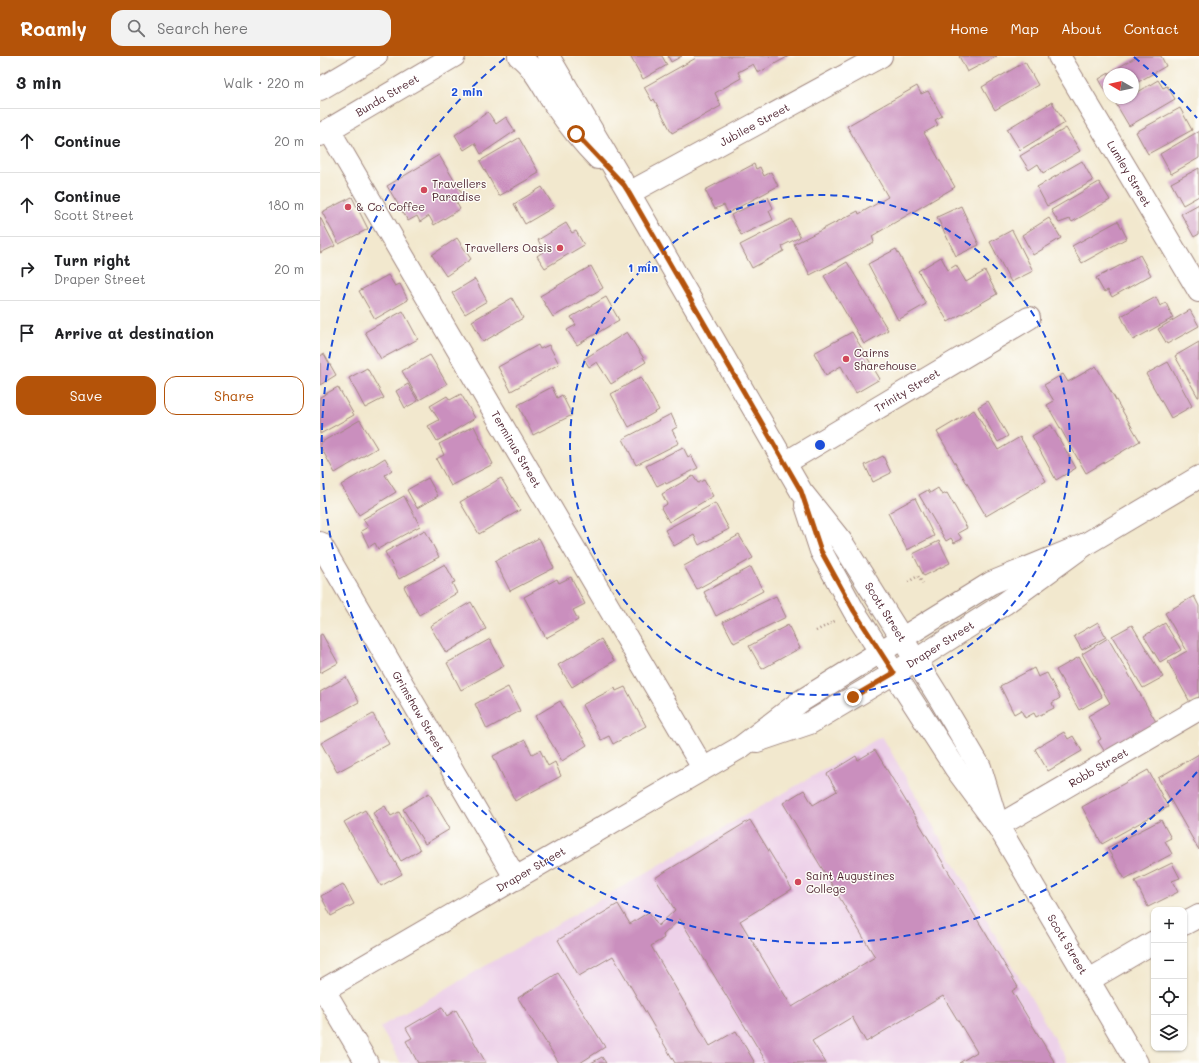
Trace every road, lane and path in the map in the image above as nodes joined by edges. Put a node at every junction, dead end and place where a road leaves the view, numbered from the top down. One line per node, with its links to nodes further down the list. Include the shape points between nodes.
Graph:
1 (376, 56): 7 (street)
2 (454, 56): 8 (street, Bunda Street)
3 (519, 56): 9 (street, via 537,76 576,134)
4 (548, 56): 9 (street, Scott Street)
5 (881, 56): 9 (street, Jubilee Street)
6 (1059, 56): 10 (street, Lumley Street)
7 (320, 89)
8 (324, 133): 27 (street, Terminus Street)
9 (626, 189): 12 (street, Scott Street)
10 (1199, 291)
11 (1029, 318): 12 (street, Trinity Street)
12 (784, 462): 14 (street, Scott Street)
13 (1199, 477): 16 (street, Draper Street)
14 (801, 491): 21 (street, Scott Street, via 841,541); 22 (street, Scott Street, via 821,551 854,611)
15 (320, 544): 29 (street, Grimshaw Street)
16 (1086, 544): 21 (street, Draper Street, via 991,583); 23 (street, Draper Street, via 1004,604)
17 (908, 582): 18 (path, via 918,576)
18 (924, 586)
19 (837, 620): 20 (path)
20 (816, 631)
21 (902, 638): 22 (street, Draper Street); 23 (street, Scott Street)
22 (880, 651): 24 (street, Scott Street); 26 (street, Draper Street, via 801,701)
23 (916, 660): 24 (street, Draper Street); 28 (street, Scott Street, via 980,767)
24 (894, 673): 26 (street, Draper Street, via 810,723); 28 (street, Scott Street, via 956,769)
25 (1199, 709): 28 (street, Robb Street)
26 (741, 747): 27 (street, Draper Street)
27 (702, 768): 29 (street, Draper Street)
28 (998, 826): 33 (street, Scott Street)
29 (516, 879): 34 (street, Draper Street)
30 (1199, 916): 31 (street)
31 (1187, 922)
32 (1152, 943): 33 (street)
33 (1089, 980): 36 (street, Scott Street)
34 (322, 991): 35 (street)
35 (367, 1063)
36 (1137, 1063)

